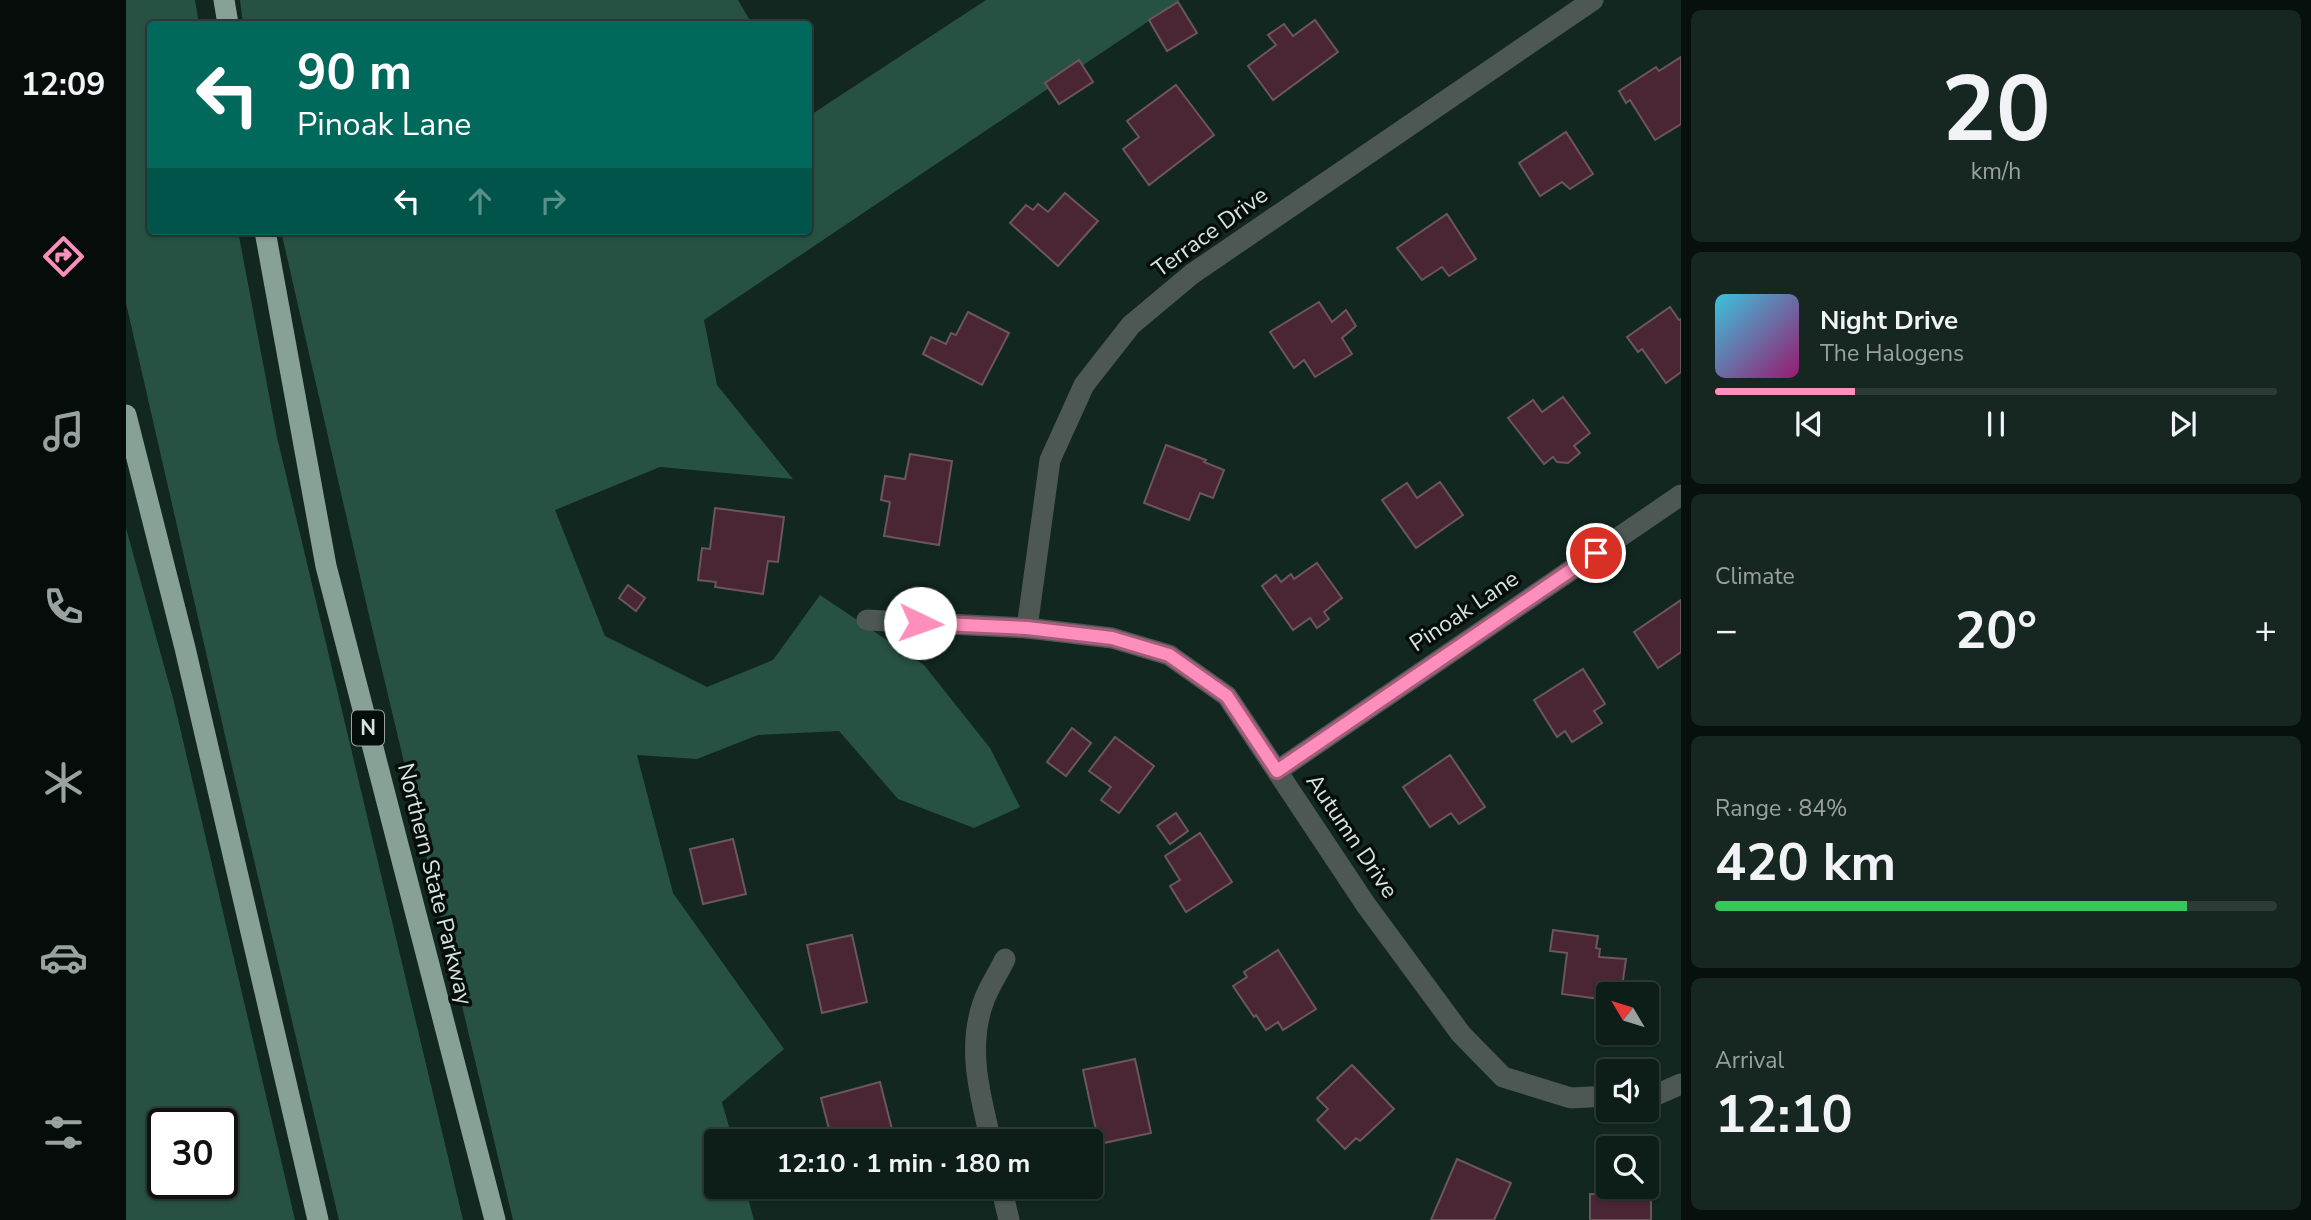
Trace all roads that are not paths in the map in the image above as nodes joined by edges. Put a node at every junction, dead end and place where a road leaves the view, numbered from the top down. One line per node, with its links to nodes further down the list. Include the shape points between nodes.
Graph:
1 (224, 0): 3 (highway)
2 (1593, 0): 8 (street, Terrace Drive, via 1192,274 1131,325 1083,385 1050,460)
3 (228, 21)
4 (266, 235): 17 (highway, Northern State Parkway / N, via 326,566)
5 (126, 415): 16 (highway)
6 (1681, 495): 9 (street, Pinoak Lane)
7 (867, 620): 8 (street, Autumn Drive)
8 (1027, 628): 9 (street, Autumn Drive, via 1112,638 1169,655 1227,696)
9 (1277, 771): 13 (street, Autumn Drive, via 1366,905 1461,1034 1503,1077 1571,1098)
10 (1004, 960): 14 (street, via 983,1003 974,1043)
11 (1681, 1084): 12 (street)
12 (1659, 1094)
13 (1596, 1097)
14 (988, 1129)
15 (1004, 1199): 18 (street)
16 (318, 1220)
17 (495, 1220)
18 (1009, 1220)

